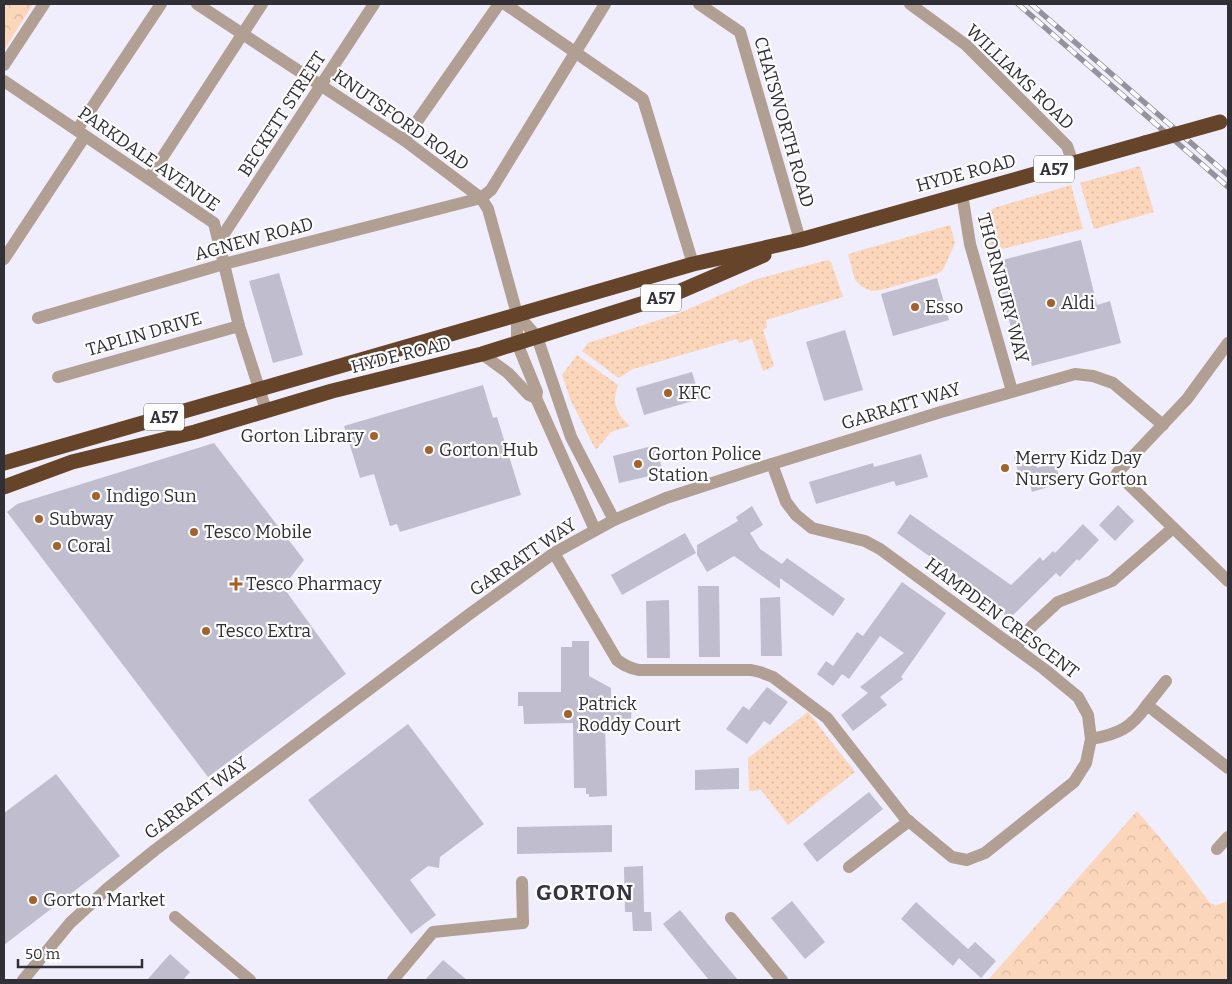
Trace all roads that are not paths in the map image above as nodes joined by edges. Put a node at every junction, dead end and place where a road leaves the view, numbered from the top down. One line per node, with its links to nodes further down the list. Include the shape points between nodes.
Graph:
1 (44, 4): 13 (street)
2 (161, 4): 17 (street)
3 (197, 4): 11 (street, KNUTSFORD ROAD)
4 (262, 4): 11 (street)
5 (374, 4): 15 (street, BECKETT STREET)
6 (499, 4): 18 (street)
7 (505, 4): 12 (street)
8 (605, 4): 12 (street)
9 (699, 4): 23 (street, CHATSWORTH ROAD, via 740,32)
10 (910, 4): 19 (street, WILLIAMS ROAD, via 972,52 1067,146)
11 (243, 33): 15 (street, KNUTSFORD ROAD); 20 (street)
12 (576, 52): 22 (street, via 491,190); 27 (street, via 643,99)
13 (4, 65)
14 (4, 81): 17 (street, PARKDALE AVENUE)
15 (321, 85): 18 (street, KNUTSFORD ROAD); 24 (street, BECKETT STREET)
16 (1224, 121): 19 (highway, HYDE ROAD / A57, bridge)
17 (81, 133): 20 (street, PARKDALE AVENUE); 25 (street)
18 (404, 140): 22 (street, KNUTSFORD ROAD)
19 (1073, 163): 21 (highway, HYDE ROAD / A57)
20 (149, 178): 24 (street, PARKDALE AVENUE, via 214,223)
21 (962, 194): 23 (highway, HYDE ROAD / A57); 37 (street, THORNBURY WAY, via 970,244)
22 (481, 198): 26 (street, AGNEW ROAD); 28 (street, KNUTSFORD ROAD, via 488,209)
23 (800, 240): 27 (highway, HYDE ROAD / A57); 31 (highway, HYDE ROAD / A57, via 676,293)
24 (218, 242): 26 (street, PARKDALE AVENUE)
25 (4, 258)
26 (224, 264): 29 (street, AGNEW ROAD); 30 (street, PARKDALE AVENUE)
27 (693, 264): 28 (highway, HYDE ROAD / A57)
28 (518, 314): 31 (street); 32 (street); 36 (highway, HYDE ROAD / A57)
29 (38, 318)
30 (239, 326): 35 (street, TAPLIN DRIVE); 36 (street, PARKDALE AVENUE)
31 (537, 337): 32 (highway, HYDE ROAD / A57); 44 (street, via 571,436)
32 (517, 343): 34 (highway, HYDE ROAD / A57); 38 (street, via 537,392)
33 (1228, 343): 40 (street, via 1187,399)
34 (482, 354): 38 (street); 39 (highway, HYDE ROAD / A57)
35 (58, 377)
36 (260, 390): 39 (street, PARKDALE AVENUE); 41 (highway, HYDE ROAD / A57)
37 (1012, 391): 40 (street, GARRATT WAY, via 1075,374 1094,376 1113,383); 42 (street, GARRATT WAY)
38 (536, 398): 46 (street)
39 (266, 410): 43 (highway, HYDE ROAD / A57, via 195,432 72,462)
40 (1163, 425): 45 (street, via 1118,473)
41 (4, 463)
42 (772, 464): 44 (street, GARRATT WAY, via 666,498); 49 (street, HAMPDEN CRESCENT, via 786,502 812,528 865,541 880,549)
43 (4, 487)
44 (614, 520): 46 (street, GARRATT WAY)
45 (1173, 528): 48 (street); 49 (street, via 1112,581 1058,602 1032,626)
46 (595, 530): 47 (street, GARRATT WAY)
47 (554, 553): 54 (street, HAMPDEN CRESCENT, via 616,660 639,670 750,670 766,674 827,718); 61 (street, GARRATT WAY, via 135,866 70,923)
48 (1228, 581)
49 (1015, 648): 52 (street, HAMPDEN CRESCENT, via 1078,697 1088,715)
50 (1166, 681): 51 (street)
51 (1147, 705): 52 (street, via 1130,725 1112,735); 53 (street)
52 (1091, 738): 54 (street, HAMPDEN CRESCENT, via 1086,763 1074,782 976,858 952,857)
53 (1228, 768)
54 (909, 822): 57 (street)
55 (1228, 837): 56 (street)
56 (1217, 849)
57 (849, 867)
58 (522, 882): 63 (street, via 523,923 433,932)
59 (175, 916): 62 (street)
60 (731, 918): 64 (street)
61 (23, 980)
62 (250, 980)
63 (393, 980)
64 (782, 980)

